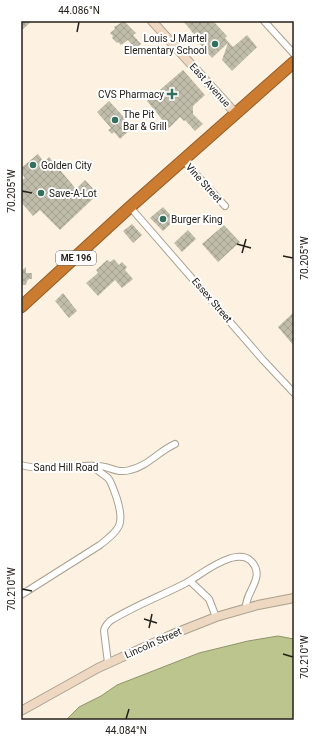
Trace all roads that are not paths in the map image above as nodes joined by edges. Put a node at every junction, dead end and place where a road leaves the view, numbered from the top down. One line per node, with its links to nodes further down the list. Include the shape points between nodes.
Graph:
1 (152, 21): 5 (main road, East Avenue)
2 (264, 21): 3 (street)
3 (294, 54)
4 (294, 62): 5 (highway, ME 196)
5 (236, 114): 6 (highway, ME 196)
6 (183, 160): 7 (street, Vine Street); 8 (highway, ME 196)
7 (225, 206)
8 (130, 207): 9 (highway, ME 196); 10 (street, Essex Street)
9 (22, 306)
10 (294, 393)
11 (175, 444): 13 (street, Sand Hill Road, via 130,471 120,472)
12 (21, 465): 13 (street, Sand Hill Road, via 44,468)
13 (92, 466): 15 (street, via 110,481 119,506 120,524 100,545)
14 (190, 581): 17 (street, via 221,562 237,557 249,559 255,567 257,577 246,601); 18 (street, via 209,599); 19 (street, via 107,624 104,631)
15 (21, 595)
16 (294, 598): 17 (main road, Lincoln Street)
17 (246, 609): 18 (main road, Lincoln Street)
18 (216, 617): 19 (main road, Lincoln Street)
19 (108, 664): 20 (main road, Lincoln Street)
20 (21, 711)

